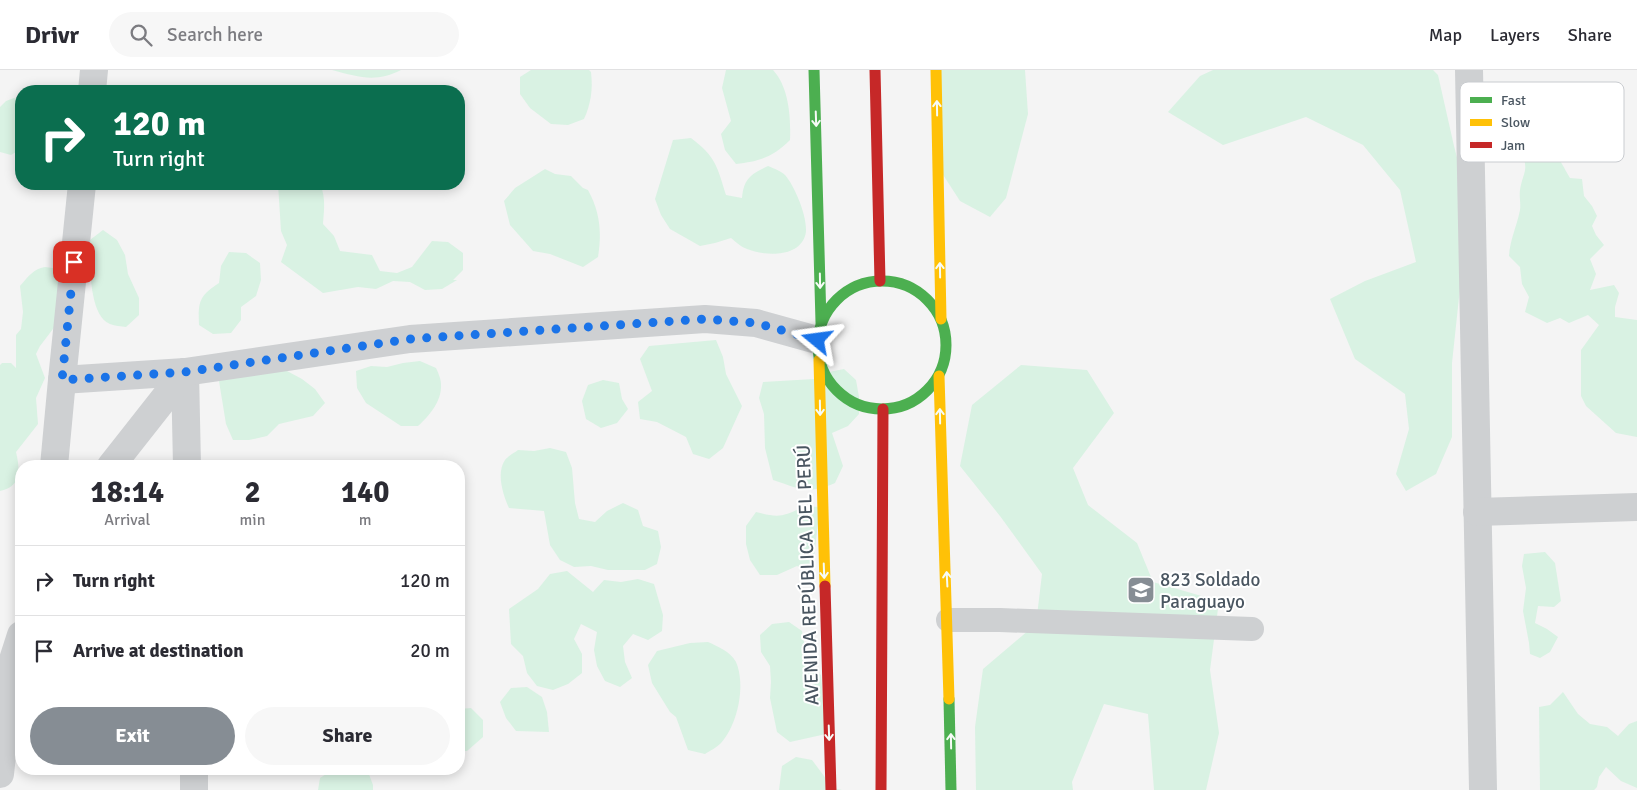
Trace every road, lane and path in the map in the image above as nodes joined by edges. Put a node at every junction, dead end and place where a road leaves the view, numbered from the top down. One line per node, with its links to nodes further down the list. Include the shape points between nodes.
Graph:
1 (94, 70): 5 (street)
2 (814, 70): 10 (main road, AVENIDA REPÚBLICA DEL PERÚ, one-way to 10)
3 (875, 70): 8 (main road)
4 (936, 70): 9 (main road, one-way to 4)
5 (93, 85)
6 (1471, 162): 19 (street)
7 (81, 190): 13 (street)
8 (880, 281): 9 (main road, via 899,283 917,290); 10 (main road, via 861,284 845,292 831,306)
9 (941, 319): 12 (main road, via 946,338 945,358)
10 (819, 341): 11 (street, via 756,323 705,319 410,339); 14 (main road, via 825,378 838,393 854,404 873,410); 27 (main road, AVENIDA REPÚBLICA DEL PERÚ, one-way to 27)
11 (185, 372): 13 (street); 16 (street); 17 (street)
12 (939, 376): 14 (main road, via 927,392 911,403); 20 (main road, one-way to 12)
13 (62, 380): 15 (street)
14 (883, 409): 28 (main road)
15 (55, 460)
16 (116, 460)
17 (187, 460)
18 (1637, 507): 19 (street)
19 (1477, 512): 30 (street)
20 (948, 620): 21 (lane); 29 (main road, one-way to 20)
21 (1252, 629)
22 (15, 647): 23 (street)
23 (6, 666): 24 (street)
24 (0, 774)
25 (194, 775): 26 (street)
26 (194, 790)
27 (831, 790)
28 (881, 790)
29 (951, 790)
30 (1483, 790)

